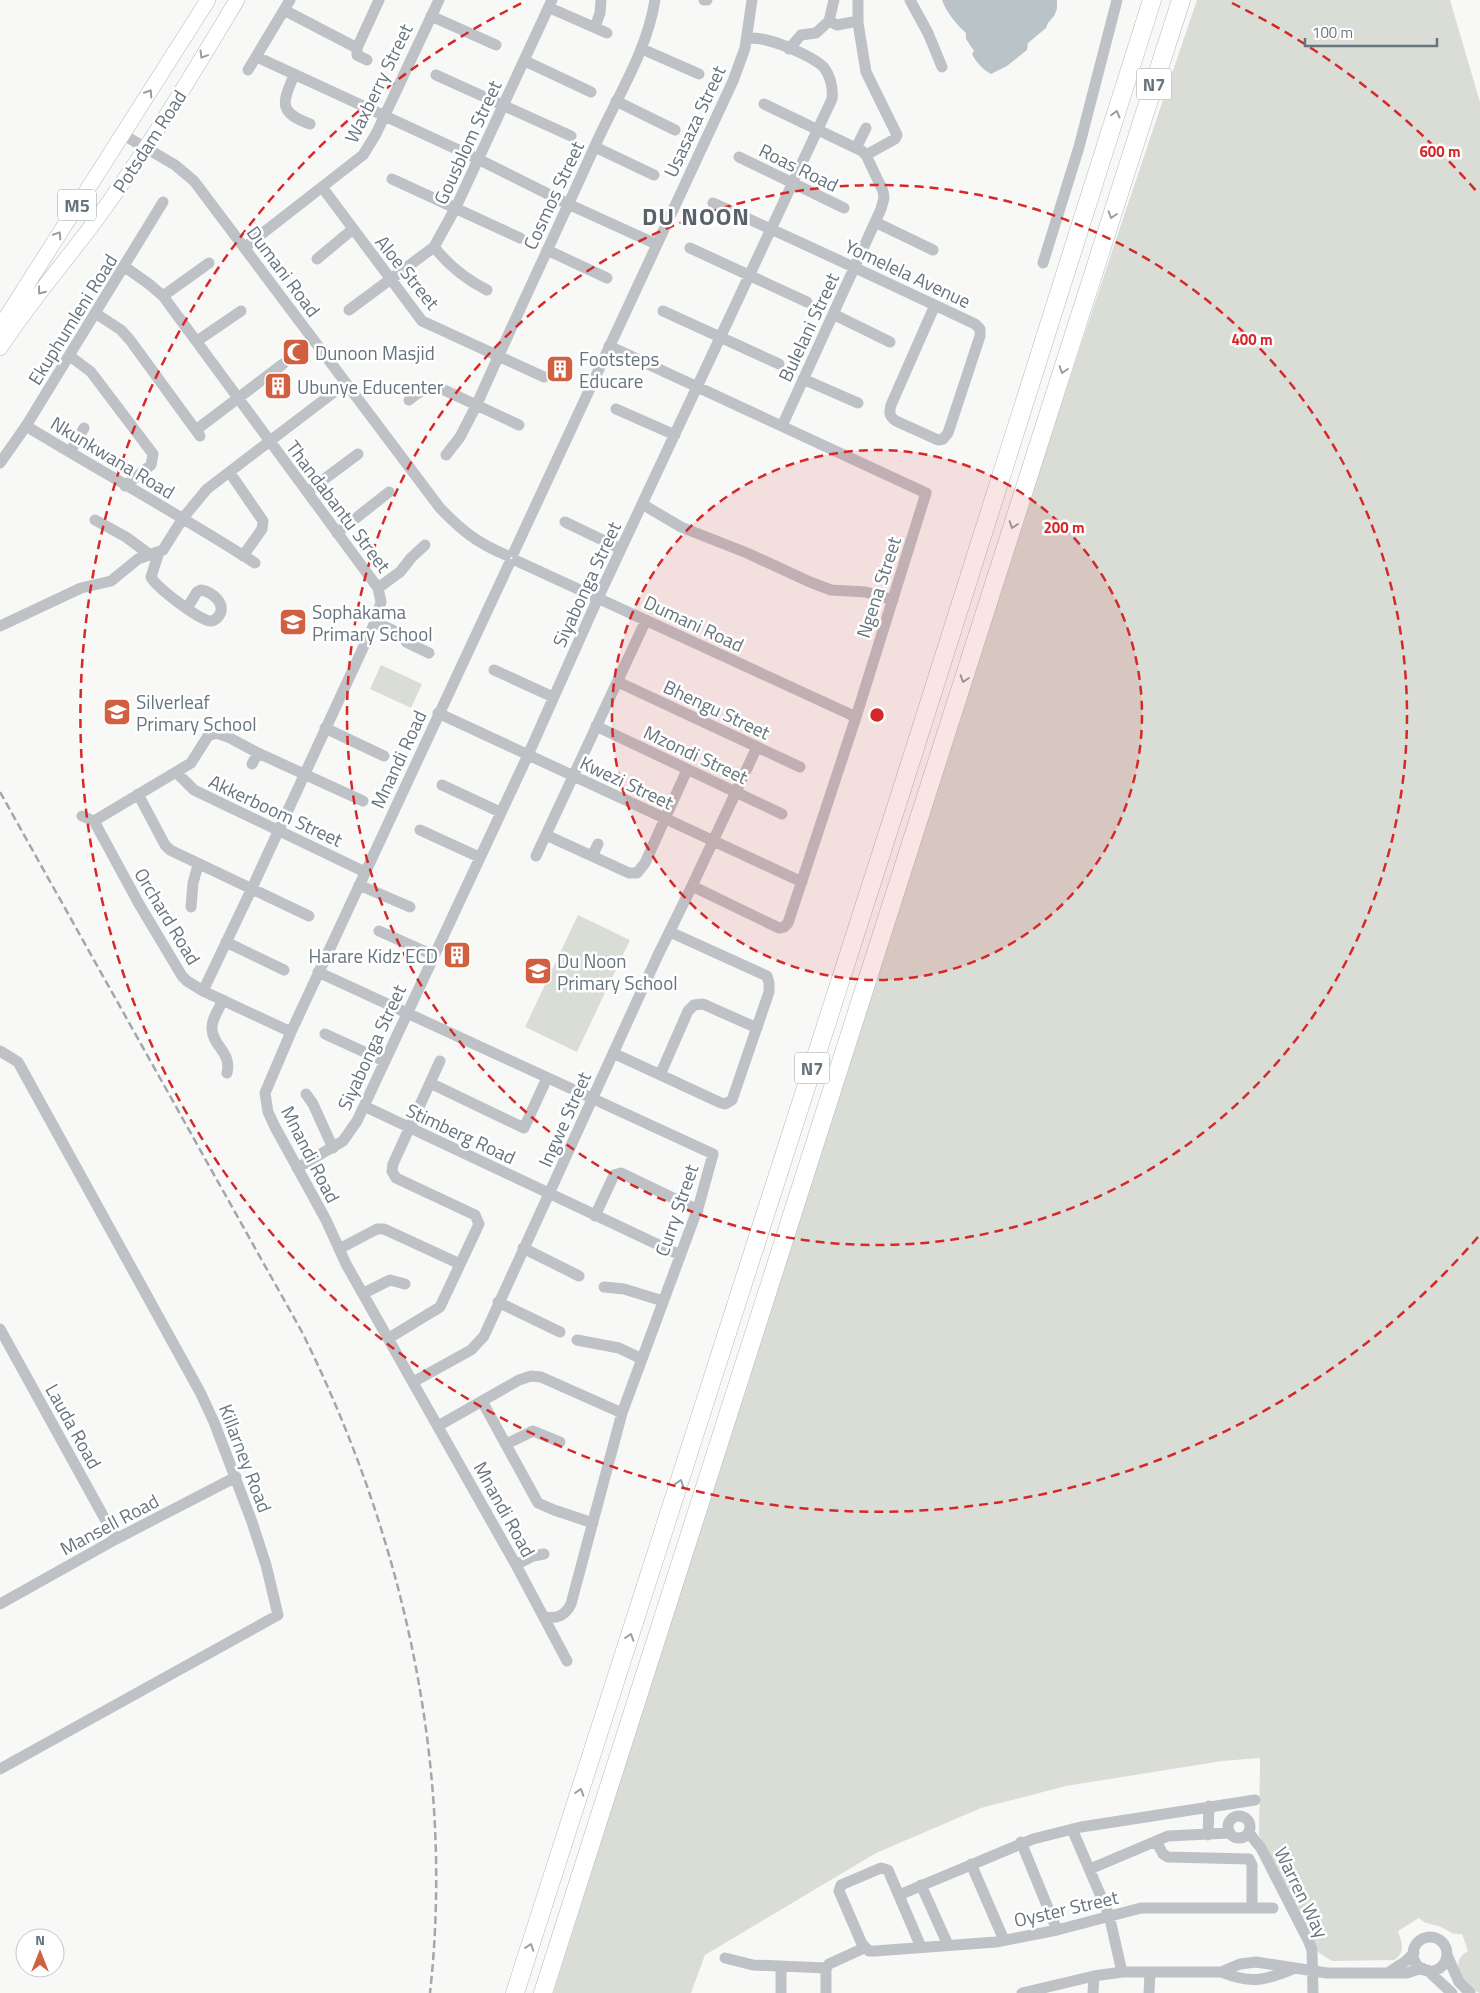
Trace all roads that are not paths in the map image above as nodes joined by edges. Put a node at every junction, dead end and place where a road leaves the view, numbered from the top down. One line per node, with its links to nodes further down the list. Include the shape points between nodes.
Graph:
1 (208, 0): 46 (main road, Potsdam Road / M5, one-way to 1)
2 (237, 0): 49 (main road, Potsdam Road / M5, one-way to 49)
3 (379, 0): 25 (street)
4 (439, 0): 18 (street, Waxberry Street)
5 (602, 0): 21 (street)
6 (655, 0): 26 (street, Cosmos Street)
7 (752, 0): 23 (street, Usasaza Street)
8 (834, 0): 19 (street)
9 (858, 0): 20 (street)
10 (910, 0): 31 (street)
11 (1117, 0): 75 (street)
12 (1140, 0): 36 (highway)
13 (1152, 0): 36 (highway, N7)
14 (1181, 0): 53 (highway, N7)
15 (1190, 0): 53 (highway, via 1137,161)
16 (551, 4): 21 (street); 30 (street, Gousblom Street)
17 (287, 5): 25 (street); 28 (street)
18 (431, 16): 24 (street); 41 (street, Waxberry Street)
19 (829, 21): 20 (street, via 838,25); 27 (street, via 816,33 800,35)
20 (858, 21): 50 (street, via 866,72 897,135 895,139)
21 (595, 27): 22 (street)
22 (607, 33)
23 (747, 38): 27 (street, Siyabonga Street, via 765,39); 67 (street, Usasaza Street, via 733,81)
24 (496, 45)
25 (356, 48): 29 (street, via 356,55)
26 (642, 49): 33 (street); 38 (street, Cosmos Street)
27 (790, 49): 44 (street, Siyabonga Street, via 821,65 830,77 832,99)
28 (258, 57): 32 (street); 34 (street)
29 (367, 60)
30 (525, 61): 37 (street); 40 (street, Gousblom Street)
31 (942, 67)
32 (248, 70)
33 (699, 74)
34 (294, 75): 41 (street); 42 (street, via 285,98 286,106 293,116)
35 (436, 75): 40 (street)
36 (1124, 85): 277 (highway, N7, one-way to 36, via 923,723)
37 (591, 92)
38 (616, 101): 45 (street); 48 (street, Cosmos Street)
39 (764, 104): 44 (street)
40 (503, 105): 47 (street); 52 (street, Gousblom Street)
41 (385, 116): 52 (street); 57 (street, Waxberry Street, via 363,155)
42 (310, 124)
43 (866, 128): 50 (street)
44 (818, 129): 50 (street); 56 (street, Siyabonga Street)
45 (675, 130)
46 (122, 134): 49 (street, Dumani Road); 90 (main road, Potsdam Road / M5, one-way to 46)
47 (571, 136)
48 (595, 147): 54 (street); 60 (street, Cosmos Street)
49 (145, 148): 68 (street, Dumani Road, via 175,165 194,181); 95 (main road, Potsdam Road / M5, one-way to 95, via 93,224)
50 (861, 151): 63 (street, Bulelani Street, via 884,195)
51 (739, 157): 56 (street, Roas Road)
52 (478, 159): 60 (street); 61 (street, Gousblom Street)
53 (1127, 169): 278 (highway, N7, one-way to 278)
54 (654, 176)
55 (392, 179): 61 (street)
56 (792, 184): 62 (street, Roas Road); 64 (street, Siyabonga Street)
57 (322, 187): 65 (street, Aloe Street); 68 (street, Waxberry Street)
58 (163, 202): 76 (street, Ekuphumleni Road)
59 (714, 203): 64 (street, Yomelela Avenue)
60 (568, 204): 67 (street); 71 (street, Cosmos Street)
61 (456, 207): 66 (street); 69 (street, Gousblom Street)
62 (844, 208)
63 (875, 222): 72 (street); 77 (street, Bulelani Street)
64 (771, 229): 77 (street, Yomelela Avenue); 78 (street, Siyabonga Street)
65 (353, 230): 73 (street); 80 (street, Aloe Street)
66 (520, 238)
67 (656, 244): 94 (street, Usasaza Street)
68 (245, 247): 102 (street, Dumani Road)
69 (434, 247): 80 (street, Gousblom Street); 81 (street, via 454,269)
70 (690, 248): 78 (street)
71 (547, 250): 79 (street); 97 (street, Cosmos Street)
72 (933, 250)
73 (317, 259)
74 (209, 263): 82 (street)
75 (1044, 263)
76 (125, 267): 82 (street, Thandabantu Street); 88 (street, Ekuphumleni Road)
77 (855, 267): 84 (street, Yomelela Avenue); 89 (street, Bulelani Street)
78 (750, 275): 83 (street); 91 (street, Siyabonga Street)
79 (606, 278)
80 (390, 280): 85 (street, Gousblom Street); 97 (street, Aloe Street, via 422,321)
81 (487, 290)
82 (162, 296): 92 (street, Thandabantu Street)
83 (807, 302)
84 (935, 305): 84 (street, Yomelela Avenue, via 891,405 890,415 934,439 943,439 948,434 980,333 975,324)
85 (348, 310)
86 (241, 311): 92 (street)
87 (663, 311): 91 (street)
88 (94, 313): 96 (street, Ekuphumleni Road); 104 (street, via 121,330 130,340 198,433)
89 (833, 314): 93 (street); 101 (street, Bulelani Street)
90 (0, 327)
91 (721, 338): 99 (street); 103 (street, Siyabonga Street)
92 (197, 341): 104 (street, Thandabantu Street)
93 (890, 342)
94 (609, 346): 103 (street, Ngena Street); 132 (street, Usasaza Street)
95 (0, 348)
96 (70, 356): 110 (street, Ekuphumleni Road); 120 (street, via 91,372 153,454 151,465)
97 (498, 357): 100 (street, Aloe Street); 107 (street, Cosmos Street)
98 (283, 364): 104 (street)
99 (779, 364)
100 (544, 377)
101 (804, 379): 106 (street); 111 (street, Bulelani Street)
102 (346, 383): 114 (street); 132 (street, Dumani Road, via 440,508 472,538)
103 (698, 387): 111 (street, Ngena Street); 113 (street, Siyabonga Street)
104 (238, 400): 114 (street, Thandabantu Street)
105 (408, 400): 107 (street, via 422,390 434,387)
106 (858, 403)
107 (477, 404): 109 (street); 117 (street, Cosmos Street)
108 (616, 409): 113 (street)
109 (519, 425)
110 (26, 426): 115 (street, Nkunkwana Road); 118 (street, Ekuphumleni Road)
111 (782, 426): 136 (street, Ngena Street, via 926,493)
112 (84, 428): 115 (street)
113 (675, 435): 123 (street, Siyabonga Street)
114 (270, 442): 119 (street); 121 (street, Thandabantu Street)
115 (70, 452): 120 (street, Nkunkwana Road)
116 (358, 454): 121 (street)
117 (446, 455)
118 (0, 463)
119 (230, 473): 124 (street, via 207,489); 131 (street, via 263,521 262,529)
120 (125, 486): 124 (street, Nkunkwana Road)
121 (307, 492): 127 (street, Thandabantu Street)
122 (389, 492): 127 (street)
123 (642, 504): 129 (street, Siyabonga Street); 136 (street, via 681,526 810,582 831,590 866,592)
124 (183, 518): 130 (street); 131 (street, Nkunkwana Road)
125 (95, 520): 130 (street)
126 (565, 522): 129 (street)
127 (337, 533): 134 (street, Thandabantu Street)
128 (425, 545): 134 (street, via 400,572)
129 (621, 549): 135 (street, Siyabonga Street)
130 (158, 552): 137 (street, via 152,579); 140 (street, via 138,559 112,581 80,588)
131 (243, 556): 133 (street, Nkunkwana Road)
132 (511, 558): 135 (street, Dumani Road); 145 (street, Mnandi Road)
133 (255, 563)
134 (378, 588): 139 (street, Thandabantu Street, via 381,602)
135 (598, 598): 138 (street, Dumani Road); 144 (street, Siyabonga Street)
136 (893, 600): 146 (street, Ngena Street)
137 (187, 608)
138 (646, 620): 143 (street); 146 (street, Dumani Road)
139 (375, 622): 141 (street, via 405,636 406,642); 148 (street, Thandabantu Street)
140 (0, 626)
141 (429, 653)
142 (494, 670): 144 (street)
143 (618, 682): 147 (street); 149 (street, Bhengu Street)
144 (553, 697): 151 (street, Siyabonga Street)
145 (438, 714): 151 (street, Kwezi Street); 177 (street, Mnandi Road)
146 (856, 718): 178 (street, Ngena Street)
147 (596, 726): 155 (street, Mzondi Street); 158 (street)
148 (325, 728): 152 (street); 157 (street, Thandabantu Street)
149 (757, 747): 154 (street, Bhengu Street); 160 (street, Ingwe Street)
150 (258, 753): 153 (street); 156 (street, via 216,733 208,736 191,763); 157 (street)
151 (528, 755): 158 (street, Kwezi Street); 163 (street, Siyabonga Street)
152 (384, 756)
153 (252, 764)
154 (800, 767)
155 (687, 770): 160 (street, Mzondi Street); 166 (street)
156 (176, 773): 161 (street); 169 (street, Akkerboom Street, via 194,790)
157 (304, 774): 162 (street); 169 (street, Thandabantu Street)
158 (573, 776): 166 (street, Kwezi Street); 170 (street)
159 (442, 785): 163 (street)
160 (736, 793): 164 (street, Mzondi Street); 171 (street, Ingwe Street)
161 (138, 794): 167 (street); 176 (street, via 165,845)
162 (363, 802)
163 (500, 812): 175 (street, Siyabonga Street)
164 (782, 814)
165 (82, 816): 167 (street)
166 (665, 819): 171 (street, Kwezi Street); 174 (street, via 639,879)
167 (94, 821): 191 (street, Orchard Road, via 178,970 187,981)
168 (420, 830): 175 (street)
169 (279, 831): 177 (street, Akkerboom Street); 181 (street, Thandabantu Street)
170 (546, 835): 173 (street); 174 (street)
171 (713, 841): 178 (street, Kwezi Street); 180 (street, Ingwe Street)
172 (598, 844): 174 (street)
173 (536, 856)
174 (592, 856)
175 (479, 857): 188 (street, Siyabonga Street)
176 (198, 864): 181 (street); 182 (street)
177 (365, 872): 179 (street, Mnandi Road)
178 (802, 882): 180 (street, Ngena Street, via 790,918 779,928)
179 (359, 885): 183 (street); 190 (street, Mnandi Road)
180 (692, 886): 186 (street, Ingwe Street)
181 (252, 888): 184 (street); 187 (street, Thandabantu Street)
182 (191, 907)
183 (410, 907)
184 (310, 916)
185 (379, 931): 188 (street)
186 (670, 932): 194 (street, via 767,976 770,987); 198 (street, Ingwe Street)
187 (226, 942): 189 (street); 191 (street, Thandabantu Street)
188 (433, 955): 193 (street, Siyabonga Street)
189 (284, 970)
190 (318, 972): 193 (street, Curry Street); 195 (street, Mnandi Road)
191 (203, 991): 192 (street, Orchard Road)
192 (223, 1000): 195 (street, Orchard Road); 201 (street, via 212,1029 228,1062)
193 (406, 1013): 199 (street, Siyabonga Street); 203 (street, Curry Street)
194 (757, 1028): 202 (street, via 703,1004 694,1004); 202 (street, via 729,1103 721,1103)
195 (291, 1032): 210 (street, Mnandi Road, via 265,1093 268,1112)
196 (325, 1034): 199 (street)
197 (0, 1051): 235 (street, Killarney Road, via 18,1062 200,1392)
198 (613, 1053): 202 (street); 206 (street, Ingwe Street)
199 (384, 1061): 207 (street, Siyabonga Street)
200 (440, 1061): 204 (street)
201 (227, 1073)
202 (660, 1074)
203 (547, 1078): 204 (street, via 526,1134); 206 (street, Curry Street)
204 (430, 1083): 208 (street)
205 (306, 1094): 209 (street)
206 (592, 1099): 211 (street, Ingwe Street); 212 (street, Curry Street, via 713,1154)
207 (364, 1106): 208 (street, Stimberg Road); 209 (street, Siyabonga Street, via 350,1132)
208 (409, 1129): 211 (street, Stimberg Road); 217 (street, via 392,1168 393,1175 475,1215 478,1220)
209 (333, 1148): 210 (street, Siyabonga Street)
210 (297, 1168): 215 (street, Mnandi Road)
211 (550, 1193): 213 (street, Stimberg Road); 214 (street, Ingwe Street)
212 (698, 1210): 213 (street, via 621,1173 614,1176); 216 (street, Curry Street)
213 (595, 1216): 216 (street, Stimberg Road)
214 (524, 1248): 218 (street); 223 (street, Ingwe Street)
215 (339, 1249): 217 (street, via 377,1229 384,1229); 221 (street, Mnandi Road)
216 (680, 1255): 222 (street, Curry Street)
217 (460, 1264): 226 (street, via 438,1309)
218 (579, 1276)
219 (405, 1284): 221 (street, via 390,1280)
220 (604, 1287): 222 (street, via 624,1288)
221 (364, 1293): 226 (street, Mnandi Road)
222 (663, 1301): 228 (street, Curry Street)
223 (498, 1302): 225 (street); 229 (street, Ingwe Street, via 477,1345)
224 (0, 1329): 237 (street, Lauda Road)
225 (560, 1332)
226 (389, 1338): 229 (street, Mnandi Road)
227 (578, 1340): 228 (street, via 619,1348)
228 (642, 1359): 231 (street, Curry Street)
229 (413, 1382): 232 (street, Mnandi Road)
230 (482, 1401): 231 (street, via 531,1376); 232 (street); 234 (street)
231 (622, 1413): 236 (street, Curry Street)
232 (438, 1426): 239 (street, Mnandi Road)
233 (560, 1442): 234 (street, via 533,1431)
234 (506, 1444): 236 (street, via 538,1502)
235 (236, 1477): 237 (street, Mansell Road); 243 (street, Killarney Road, via 266,1565 278,1616)
236 (593, 1523): 241 (street, Curry Street, via 571,1604 558,1617)
237 (116, 1539): 240 (street, Mansell Road)
238 (544, 1554): 239 (street)
239 (516, 1565): 241 (street, Mnandi Road)
240 (2, 1600)
241 (544, 1617): 242 (street, Mnandi Road)
242 (567, 1661)
243 (0, 1768)
244 (1255, 1800): 245 (street)
245 (1208, 1806): 246 (street); 249 (street)
246 (1072, 1829): 251 (street); 253 (street)
247 (1229, 1833): 248 (street, via 1239,1839); 248 (street, Warren Way, via 1229,1822 1242,1816 1250,1823); 249 (street)
248 (1249, 1834): 271 (street, Warren Way, via 1261,1848 1309,1942)
249 (1208, 1835): 250 (street, via 1173,1835)
250 (1156, 1841): 253 (street); 256 (street, via 1168,1857 1249,1859 1252,1865)
251 (1021, 1842): 252 (street); 259 (street)
252 (971, 1864): 254 (street); 260 (street)
253 (1090, 1869): 258 (street)
254 (921, 1885): 255 (street); 261 (street)
255 (899, 1894): 262 (street); 263 (street, via 885,1868 841,1885 839,1891)
256 (1252, 1908): 257 (street, Oyster Street); 258 (street, Oyster Street, via 1148,1908)
257 (1272, 1908)
258 (1109, 1915): 259 (street, Oyster Street); 272 (street)
259 (1057, 1930): 260 (street, Oyster Street)
260 (1004, 1940): 261 (street, Oyster Street)
261 (948, 1945): 262 (street, Oyster Street)
262 (921, 1947): 263 (street, Oyster Street)
263 (866, 1949): 268 (street, Oyster Street)
264 (1414, 1953): 265 (street, via 1417,1944 1429,1937 1442,1942); 270 (street, via 1416,1962); 275 (street)
265 (1447, 1955): 270 (street, via 1440,1967); 286 (street, via 1459,1982)
266 (725, 1958): 267 (street)
267 (781, 1967): 268 (street); 279 (street)
268 (826, 1968): 280 (street)
269 (1295, 1968): 271 (street); 274 (street, via 1244,1963); 274 (street, via 1257,1981)
270 (1425, 1969): 275 (street); 285 (street)
271 (1313, 1970): 275 (street, via 1327,1973); 284 (street, Warren Way)
272 (1122, 1972): 273 (street); 276 (street)
273 (1150, 1972): 274 (street); 283 (street)
274 (1221, 1972)
275 (1389, 1972)
276 (1094, 1976): 281 (street); 282 (street)
277 (515, 1993)
278 (543, 1993)
279 (781, 1993)
280 (826, 1993)
281 (1022, 1993)
282 (1093, 1993)
283 (1149, 1993)
284 (1313, 1993)
285 (1452, 1993)
286 (1470, 1993)

